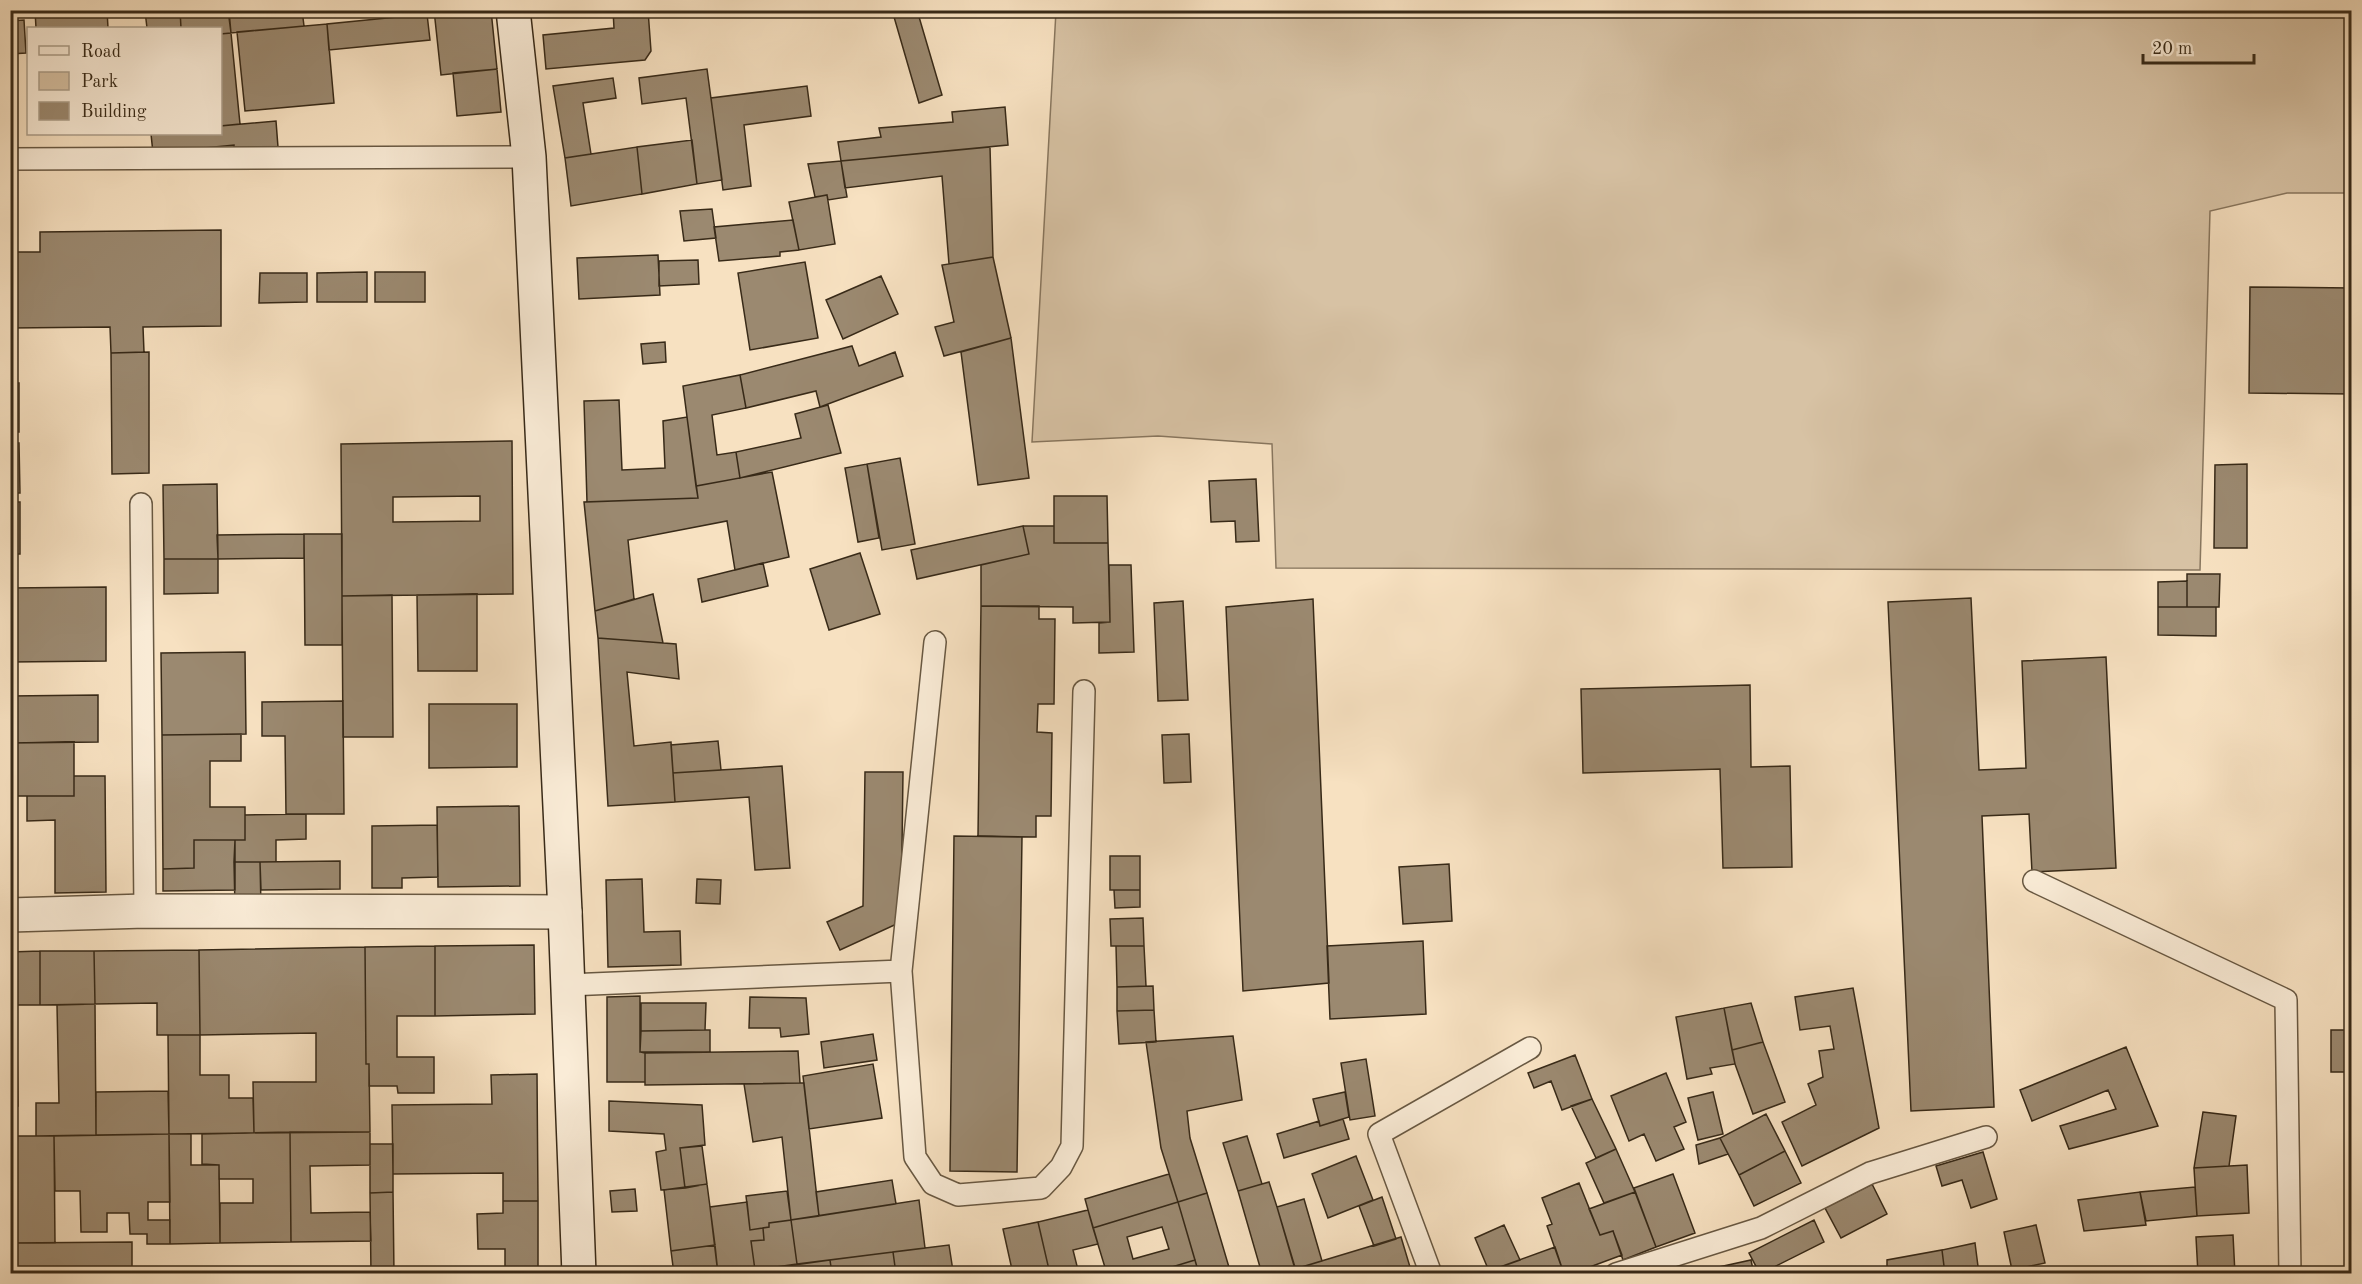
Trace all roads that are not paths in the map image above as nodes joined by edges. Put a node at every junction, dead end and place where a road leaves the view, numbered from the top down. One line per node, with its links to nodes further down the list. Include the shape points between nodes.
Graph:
1 (513, 10): 2 (street)
2 (529, 157): 3 (lane); 9 (street)
3 (10, 159)
4 (141, 504): 8 (lane)
5 (934, 642): 11 (lane)
6 (1084, 691): 11 (lane, via 1072,1146 1061,1167 1041,1188 958,1195 933,1184 915,1157)
7 (2034, 881): 18 (lane, via 2286,1000)
8 (145, 912): 9 (street); 10 (street)
9 (565, 912): 12 (street)
10 (10, 915)
11 (901, 971): 12 (lane)
12 (568, 985): 15 (street)
13 (1530, 1048): 16 (lane, via 1378,1134)
14 (1986, 1137): 17 (lane, via 1870,1173 1761,1228)
15 (579, 1274)
16 (1431, 1274)
17 (1616, 1274)
18 (2290, 1274)

